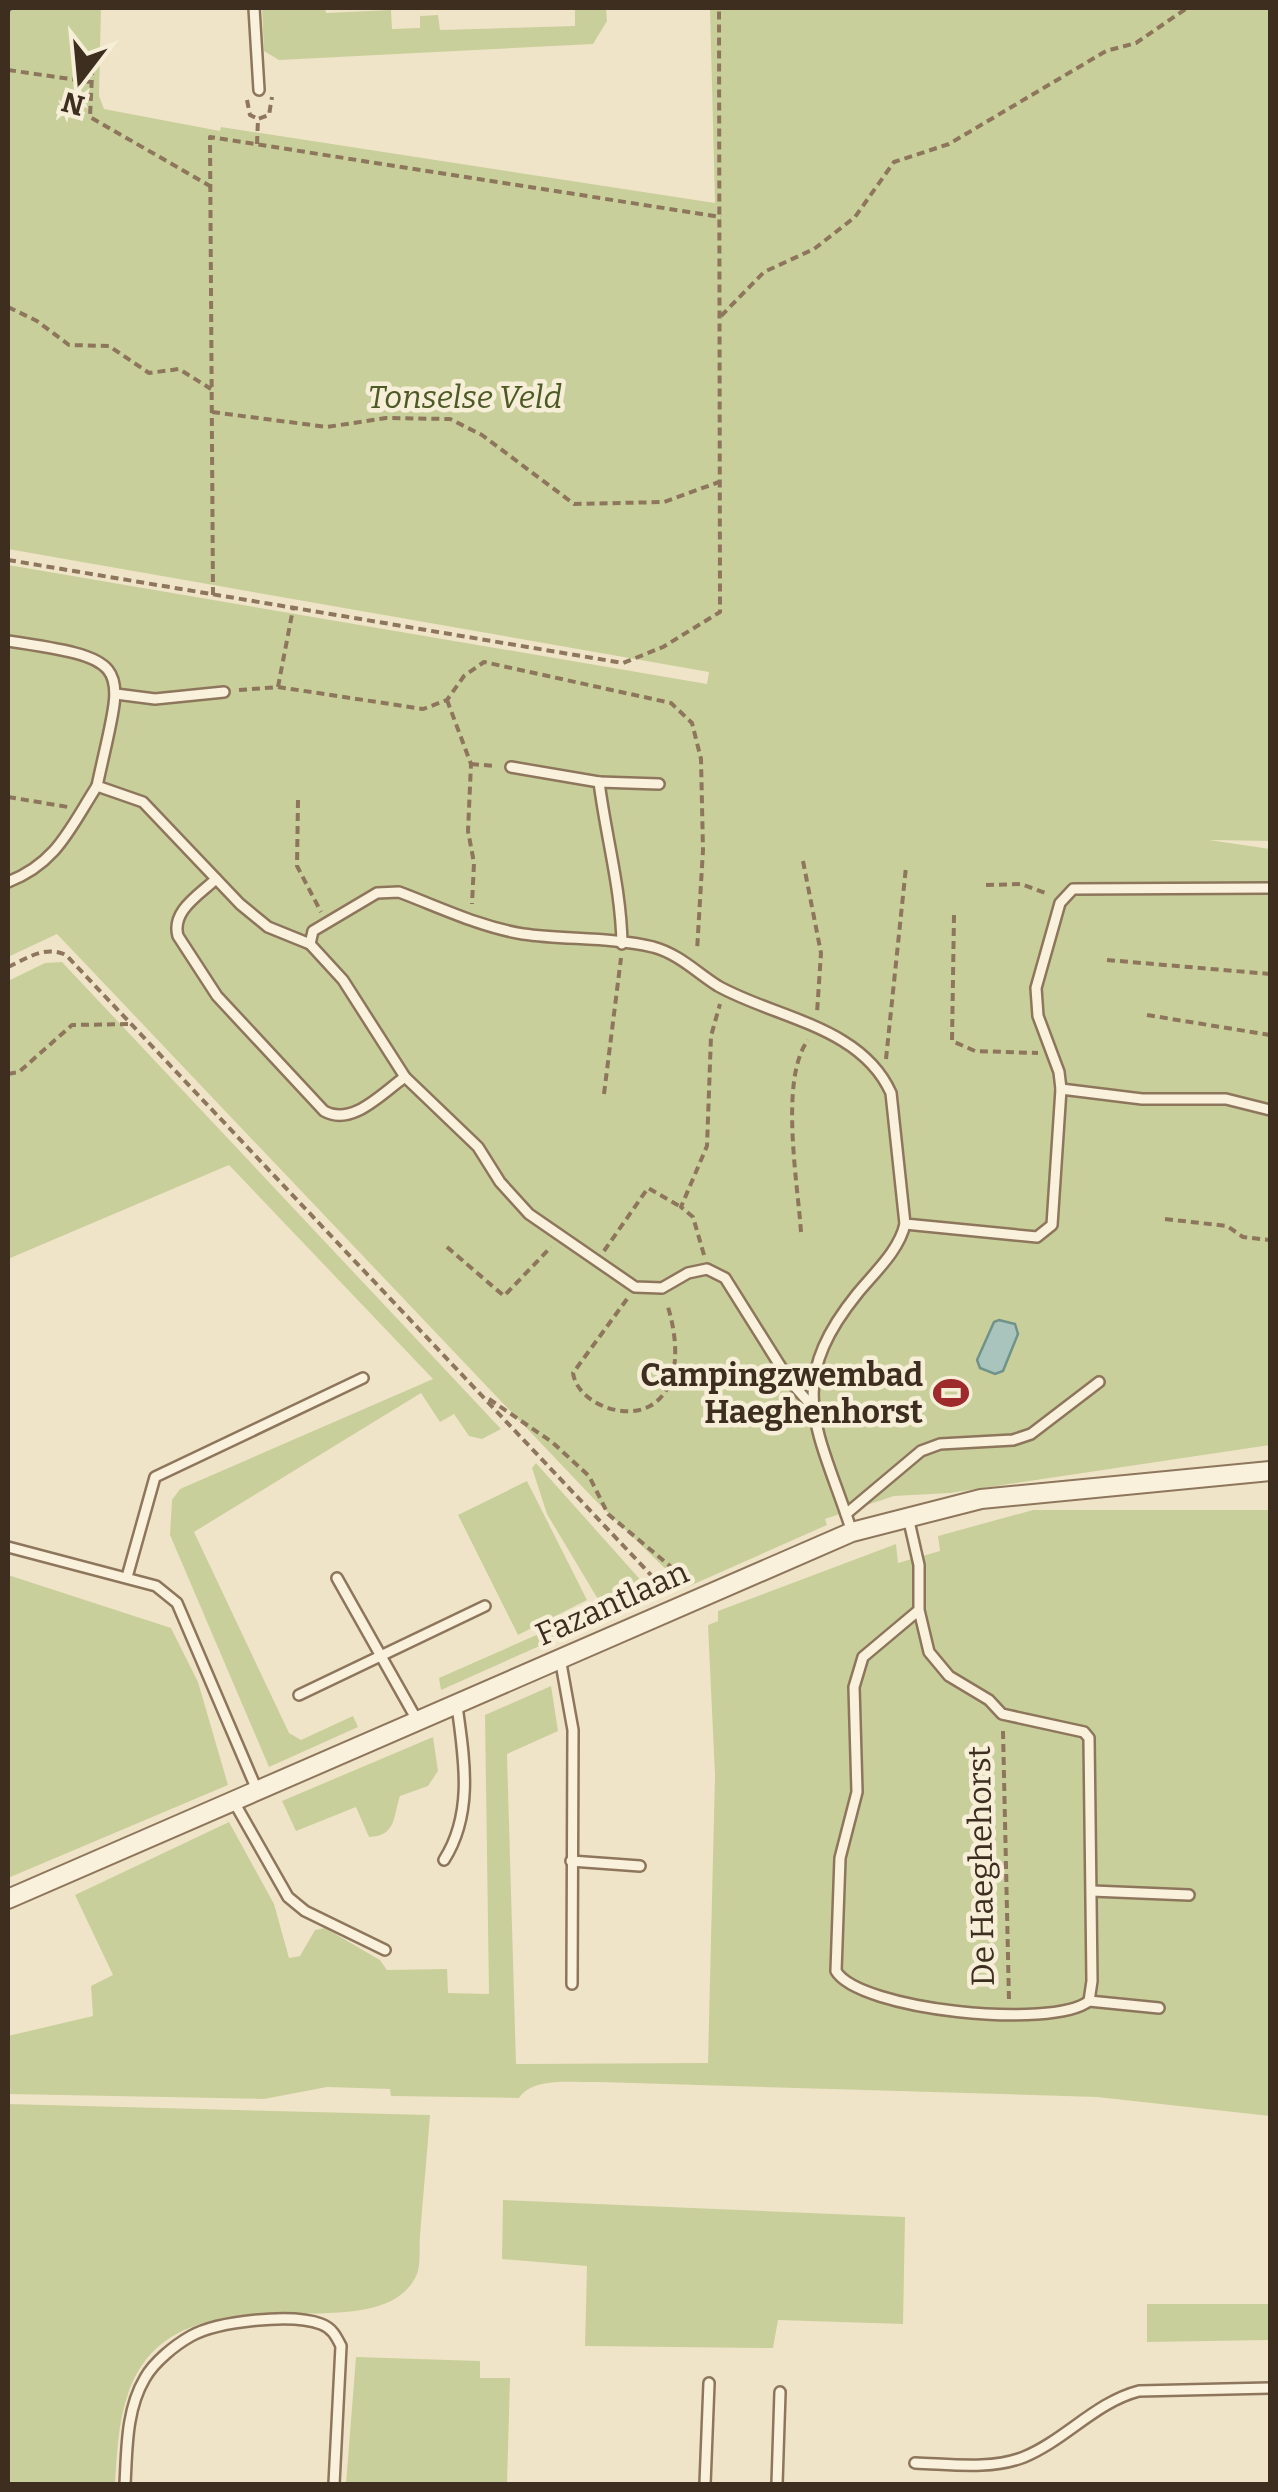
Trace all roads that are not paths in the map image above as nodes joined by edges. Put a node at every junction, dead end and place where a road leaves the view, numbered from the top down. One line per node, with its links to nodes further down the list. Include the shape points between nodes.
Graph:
1 (254, 8): 2 (lane)
2 (258, 90)
3 (8, 641): 5 (lane, via 102,662 114,676)
4 (224, 692): 5 (lane, via 156,699)
5 (116, 694): 9 (lane)
6 (511, 767): 7 (lane)
7 (599, 782): 8 (lane); 14 (lane, via 621,894)
8 (659, 784)
9 (96, 786): 10 (lane, via 143,802); 11 (lane, via 64,844 45,863)
10 (216, 879): 13 (lane, via 268,928); 15 (lane, via 179,914 178,936 218,996 324,1111 336,1118 350,1115)
11 (8, 882)
12 (1270, 888): 16 (lane, via 1073,889 1060,903 1036,988)
13 (310, 944): 14 (lane, via 325,920 377,894 398,892 522,934); 15 (lane, via 343,980)
14 (622, 944): 18 (lane, via 675,955 736,994 852,1048 884,1079)
15 (405, 1077): 21 (lane, via 478,1147 529,1214 635,1287 662,1288 706,1269 724,1278)
16 (1061, 1089): 17 (lane, via 1142,1099 1226,1098); 18 (lane, via 1047,1232 1037,1237)
17 (1270, 1110)
18 (905, 1224): 21 (lane, via 896,1247 820,1346)
19 (363, 1378): 26 (lane, via 155,1477)
20 (1099, 1382): 24 (lane, via 1032,1434 921,1451)
21 (811, 1406): 24 (lane)
22 (1270, 1471): 23 (street, Fazantlaan, via 1008,1495)
23 (908, 1514): 24 (street, Fazantlaan); 29 (lane, De Haeghehorst, via 919,1565)
24 (849, 1523): 31 (street, Fazantlaan)
25 (8, 1546): 26 (lane)
26 (128, 1577): 35 (lane, via 156,1586 177,1604)
27 (336, 1578): 30 (lane)
28 (485, 1606): 30 (lane)
29 (919, 1610): 40 (lane, De Haeghehorst, via 937,1664 1002,1714 1089,1738); 45 (lane, De Haeghehorst, via 863,1657 854,1687 857,1792 840,1858 836,1971 842,1982 862,1990 960,2014 1077,2010)
30 (380, 1656): 32 (lane); 34 (lane)
31 (560, 1658): 33 (street, Fazantlaan); 38 (lane, via 573,1730)
32 (299, 1695)
33 (456, 1703): 34 (street, Fazantlaan); 37 (lane, via 464,1806)
34 (417, 1720): 35 (street, Fazantlaan)
35 (256, 1790): 36 (street, Fazantlaan)
36 (233, 1800): 42 (street, Fazantlaan); 43 (lane, via 288,1897)
37 (444, 1860)
38 (571, 1861): 39 (lane); 44 (lane)
39 (640, 1866)
40 (1092, 1891): 41 (lane); 45 (lane, De Haeghehorst)
41 (1189, 1895)
42 (8, 1899)
43 (385, 1950)
44 (572, 1984)
45 (1089, 2001): 46 (lane, De Haeghehorst)
46 (1159, 2008)
47 (709, 2383): 53 (lane)
48 (1270, 2388): 50 (lane, via 1140,2392 1122,2396 1013,2461)
49 (780, 2392): 54 (lane)
50 (915, 2463)
51 (125, 2484): 52 (lane, via 136,2398 161,2359 218,2326 303,2320 322,2324 342,2346)
52 (334, 2484)
53 (704, 2484)
54 (777, 2484)

